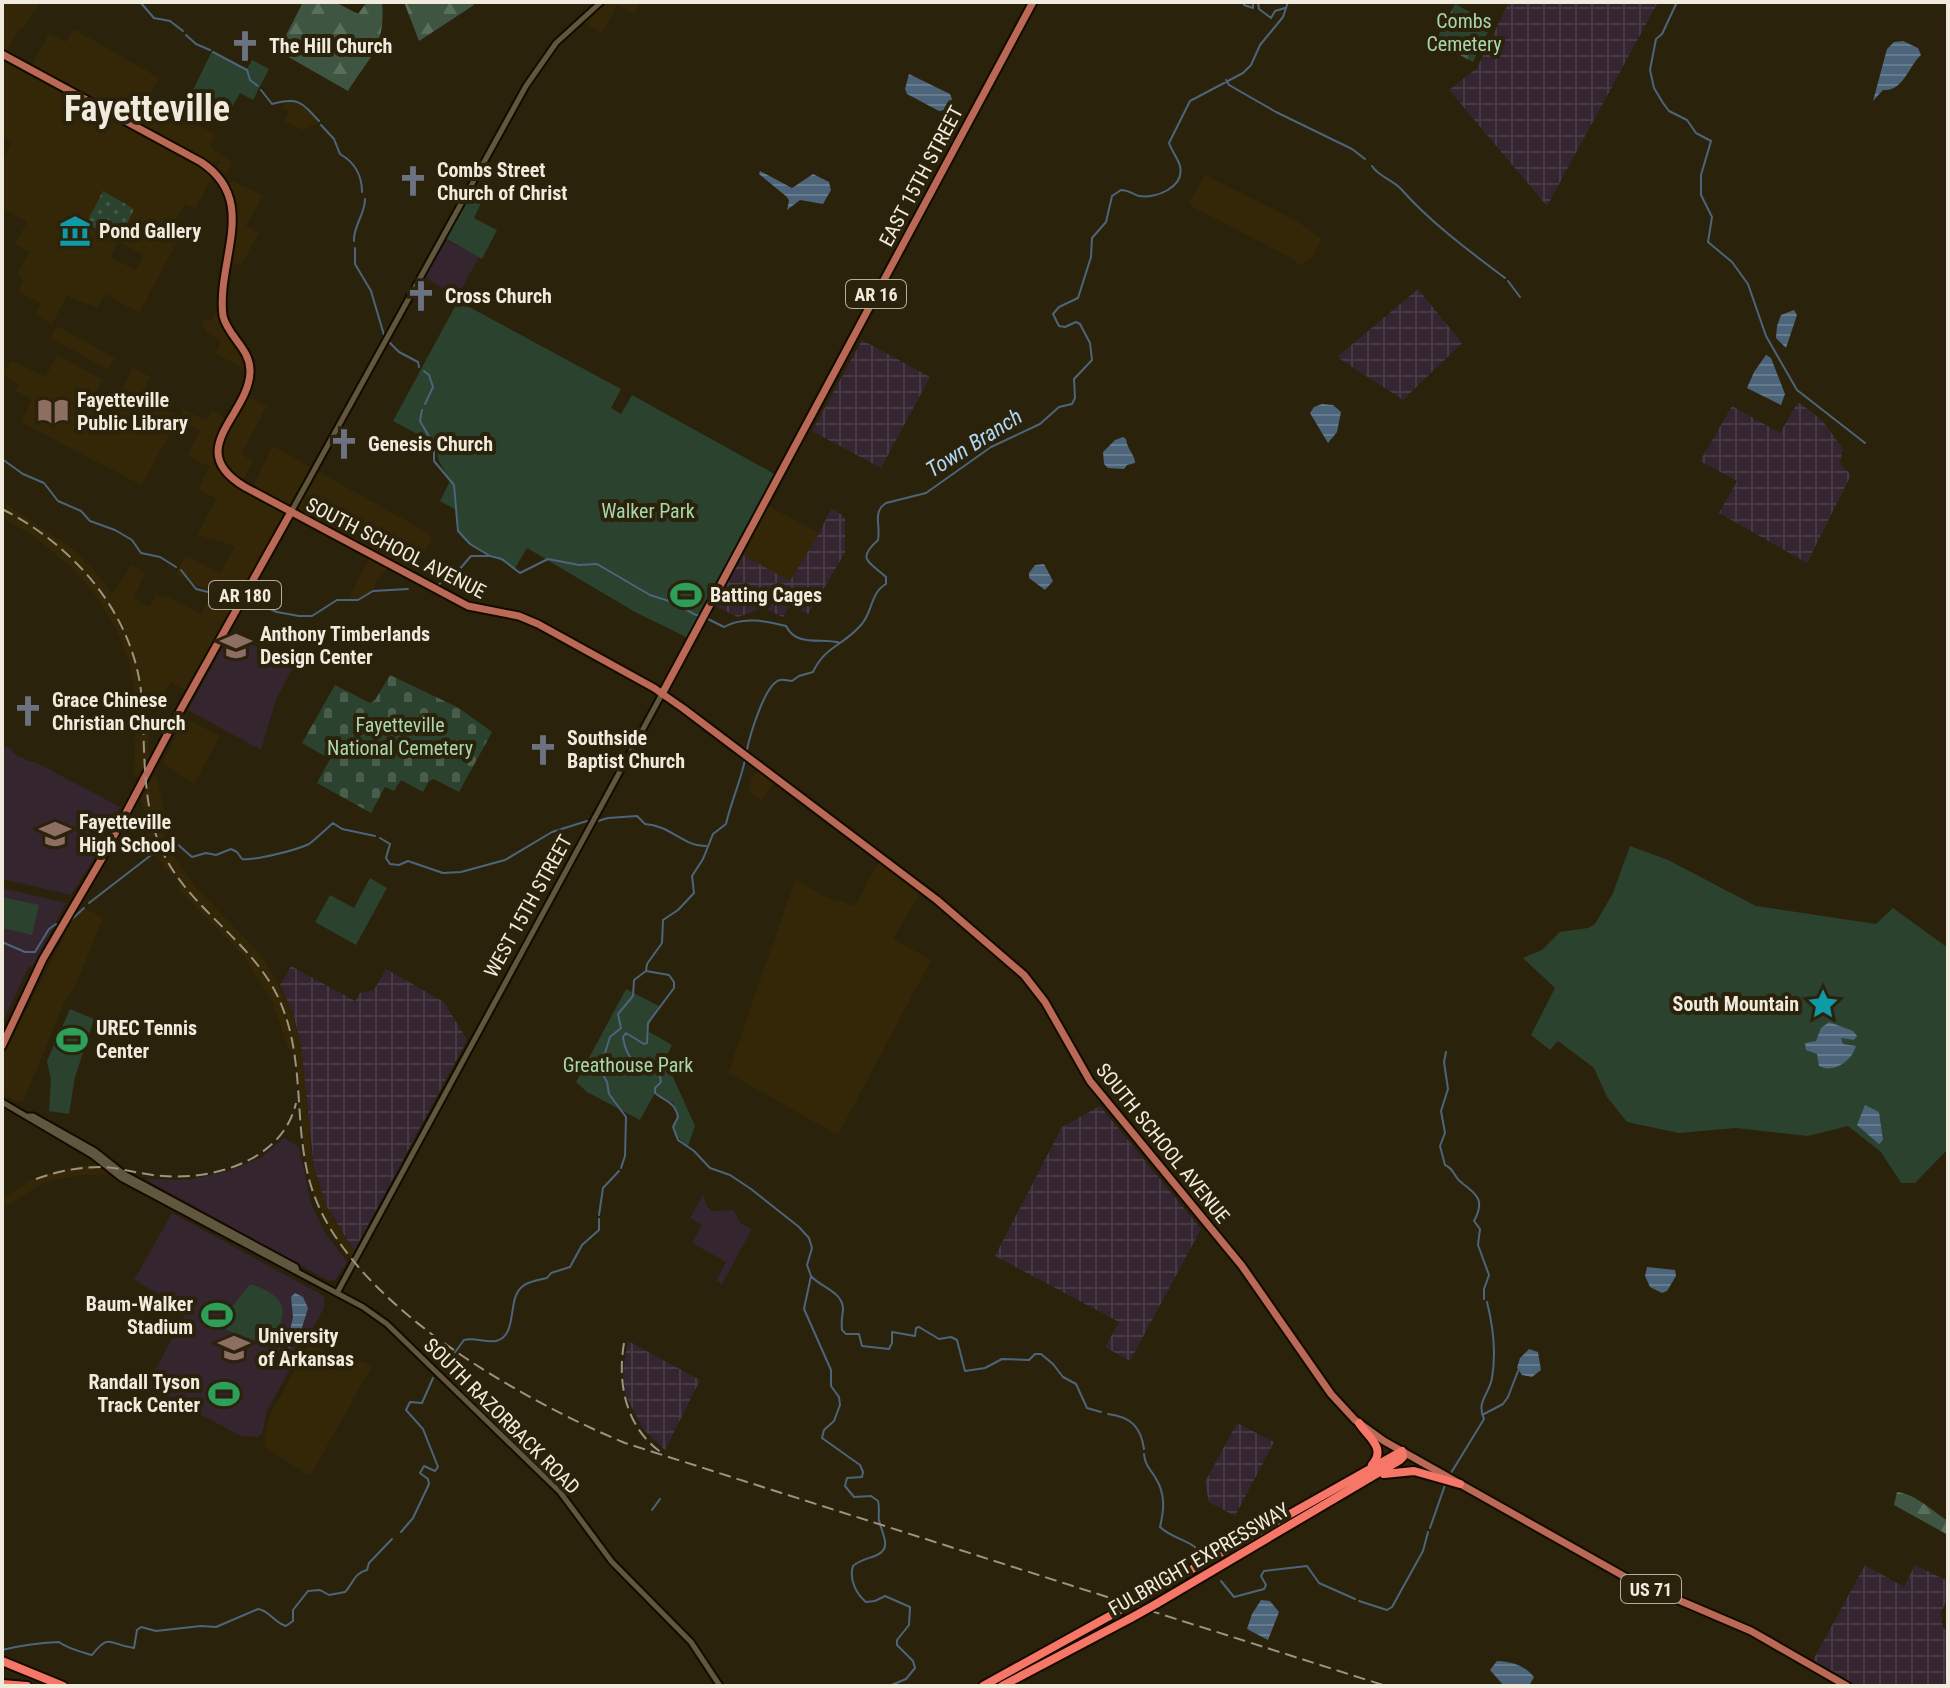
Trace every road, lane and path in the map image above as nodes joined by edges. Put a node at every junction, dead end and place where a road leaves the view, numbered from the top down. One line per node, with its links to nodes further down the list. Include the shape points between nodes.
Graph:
1 (601, 2): 4 (main road, via 550,50 526,86)
2 (1033, 2): 5 (main road, EAST 15TH STREET / AR 16)
3 (2, 54): 4 (main road, SOUTH SCHOOL AVENUE, via 208,166 226,186 233,210 222,309 224,323 247,356 250,370 247,387 222,432 219,460 233,480)
4 (291, 512): 6 (main road, SOUTH SCHOOL AVENUE, via 468,606 528,619); 7 (main road, AR 180, via 48,949)
5 (748, 535): 6 (main road, WEST 15TH STREET / AR 16)
6 (662, 694): 9 (main road, WEST 15TH STREET / AR 16); 10 (main road, SOUTH SCHOOL AVENUE, via 937,900 1024,975 1090,1081 1242,1266 1331,1394)
7 (2, 1046)
8 (2, 1102): 9 (main road, SOUTH RAZORBACK ROAD, via 82,1143 124,1174)
9 (337, 1293): 19 (main road, SOUTH RAZORBACK ROAD, via 387,1324 560,1492 612,1562 691,1642)
10 (1359, 1423): 11 (main road, SOUTH SCHOOL AVENUE); 14 (highway, via 1376,1444 1378,1457)
11 (1402, 1451): 12 (highway, FULBRIGHT EXPRESSWAY, via 1402,1459); 13 (main road, SOUTH SCHOOL AVENUE / US 71); 14 (highway)
12 (1365, 1482): 13 (highway, via 1408,1470); 21 (highway, FULBRIGHT EXPRESSWAY, bridge)
13 (1460, 1484): 22 (main road, SOUTH SCHOOL AVENUE / US 71, via 1627,1578 1751,1631)
14 (1339, 1486): 20 (highway, FULBRIGHT EXPRESSWAY, bridge)
15 (2, 1661): 18 (highway)
16 (2, 1684): 17 (highway)
17 (27, 1686)
18 (63, 1686)
19 (720, 1686)
20 (983, 1686)
21 (1002, 1686)
22 (1847, 1686)

